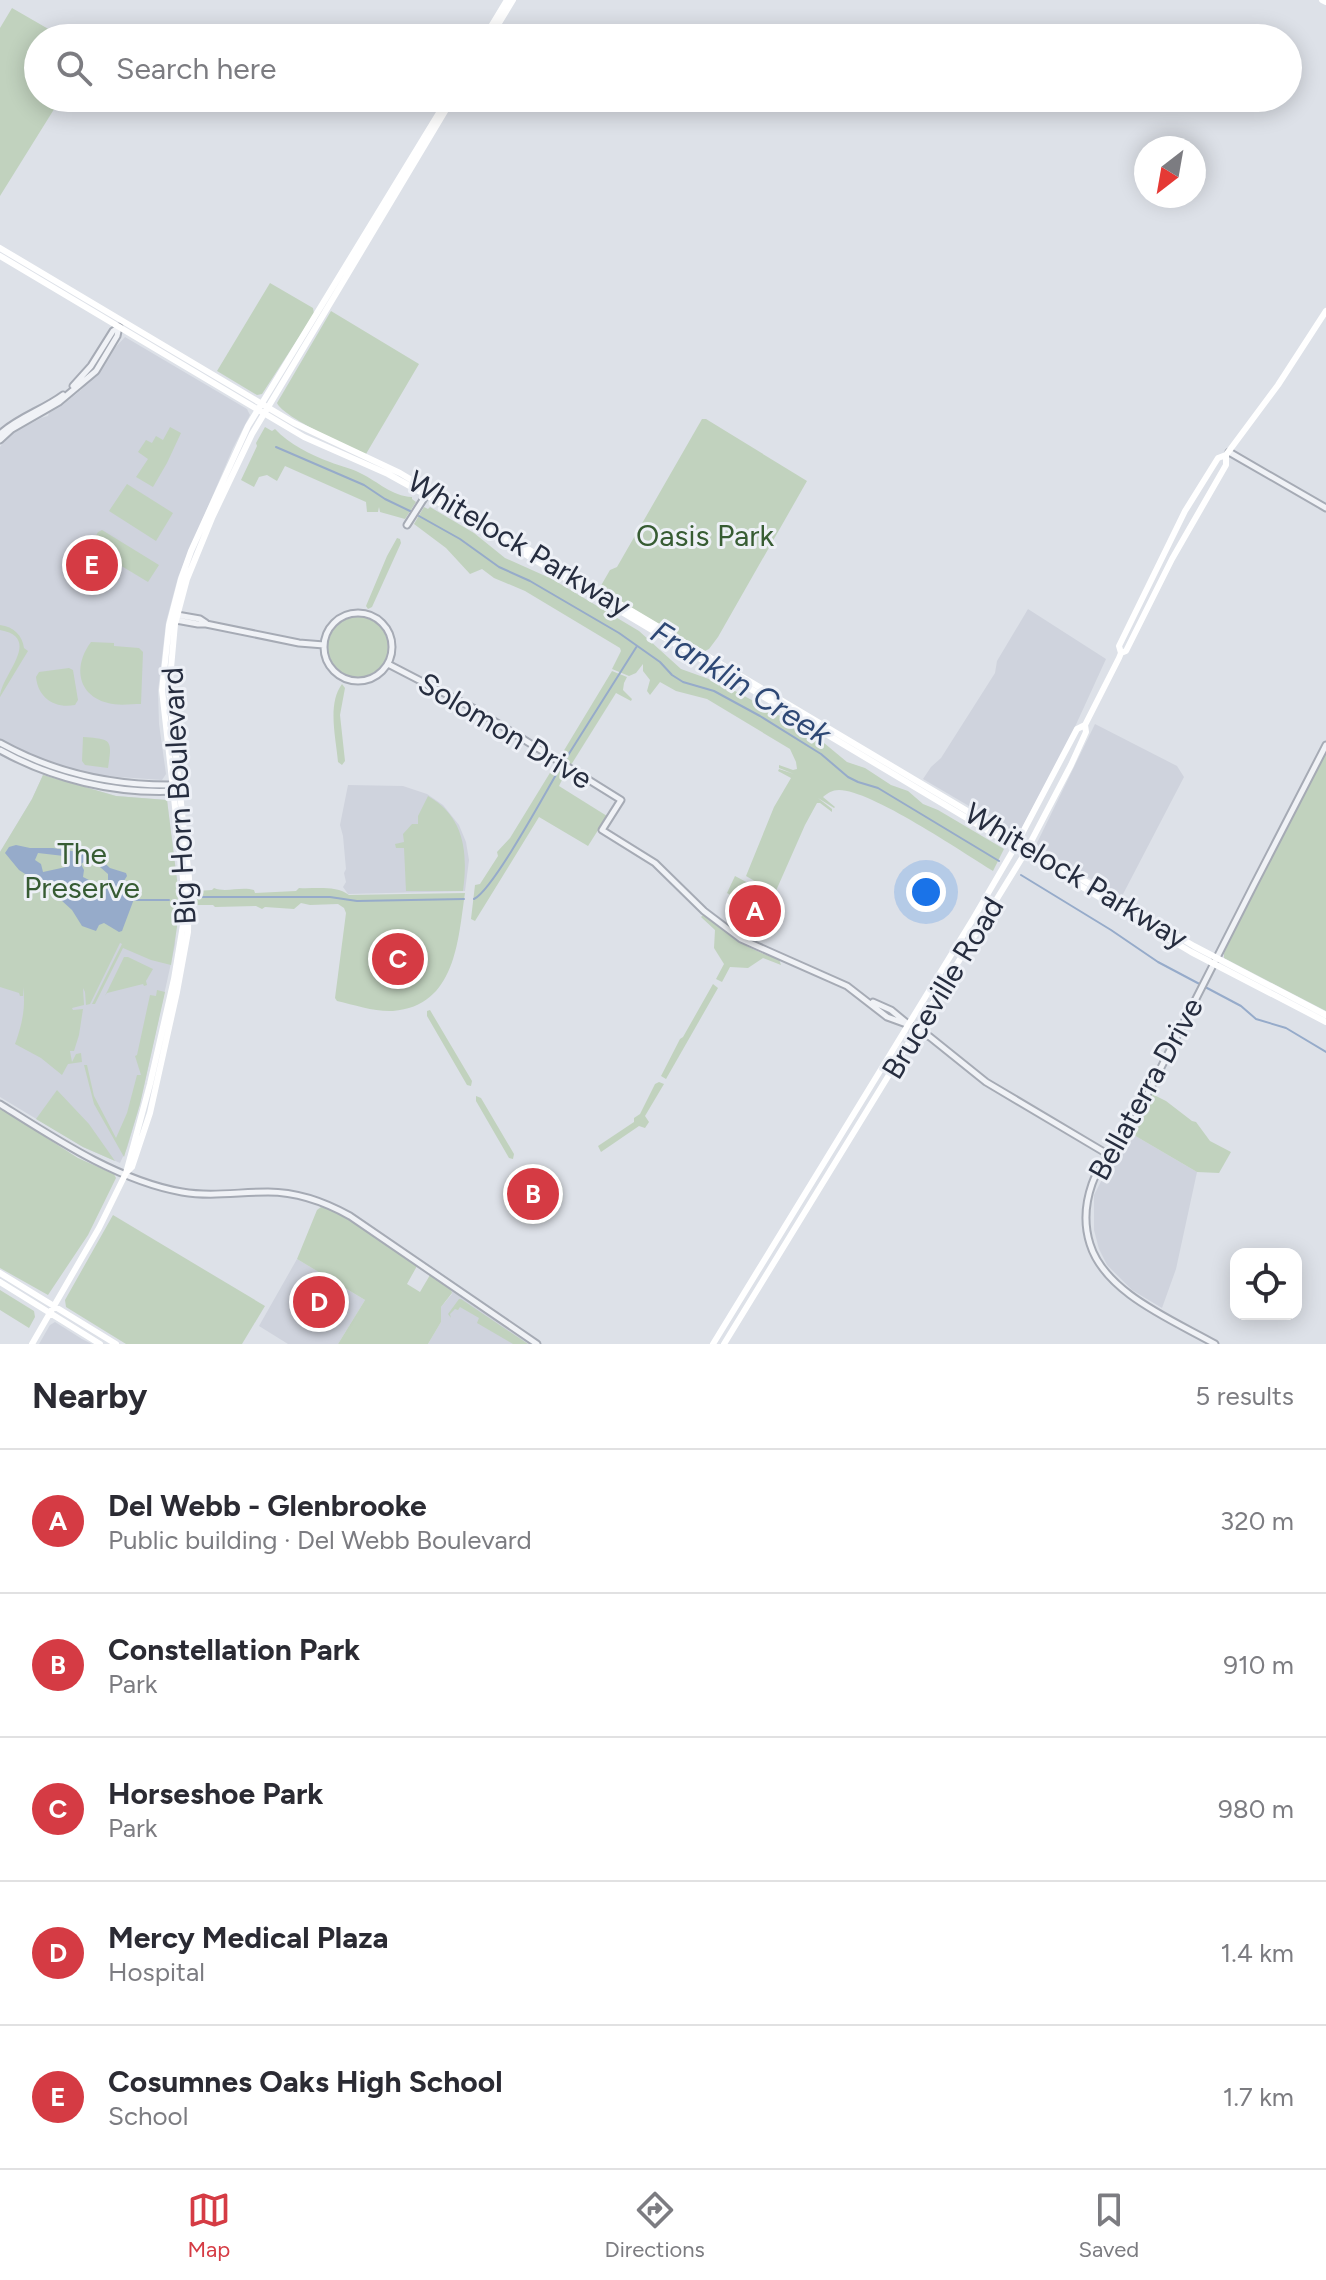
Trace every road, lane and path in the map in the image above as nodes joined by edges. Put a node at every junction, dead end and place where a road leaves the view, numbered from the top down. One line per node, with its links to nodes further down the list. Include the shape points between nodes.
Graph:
1 (510, 0): 2 (main road)
2 (495, 24)
3 (442, 112): 10 (main road, Big Horn Boulevard)
4 (0, 248): 6 (main road, Whitelock Parkway)
5 (0, 256): 8 (main road, Whitelock Parkway)
6 (102, 308): 8 (main road); 9 (main road, Whitelock Parkway)
7 (1326, 311): 12 (main road, Bruceville Road)
8 (119, 327): 9 (main road); 10 (main road, Whitelock Parkway); 11 (street, via 67,392)
9 (166, 347): 10 (main road, Whitelock Parkway)
10 (263, 409): 13 (main road, Whitelock Parkway, via 304,437); 16 (main road, Big Horn Boulevard, via 196,554); 24 (main road, Big Horn Boulevard, via 241,440 191,551 169,625 162,690)
11 (0, 437)
12 (1227, 454): 14 (street); 18 (main road, Bruceville Road, via 1226,465); 18 (main road, Bruceville Road, via 1218,458 1185,511 1119,646)
13 (427, 493): 15 (street); 25 (main road, Whitelock Parkway)
14 (1326, 508)
15 (407, 525)
16 (177, 617): 17 (street); 24 (main road, Big Horn Boulevard, via 169,690)
17 (324, 645): 19 (street, via 331,667 350,681 372,679); 19 (street, via 337,620 367,614 391,636)
18 (1121, 653): 20 (main road, Bruceville Road)
19 (388, 664): 30 (street, Solomon Drive, via 473,708 621,800 602,830 655,863 741,939 839,982 887,1017)
20 (1085, 725): 25 (main road, Bruceville Road, via 1077,729); 26 (main road, Bruceville Road, via 1071,765)
21 (0, 743): 24 (street, via 42,763 95,778)
22 (1326, 745): 27 (street, Bellaterra Drive)
23 (0, 750): 24 (street, via 36,768 94,784 134,790)
24 (176, 788): 34 (main road, Big Horn Boulevard, via 183,925 154,1070)
25 (1016, 844): 26 (main road, Whitelock Parkway); 30 (main road, Bruceville Road)
26 (1027, 850): 27 (main road, Whitelock Parkway); 31 (main road, Bruceville Road)
27 (1213, 964): 28 (main road, Whitelock Parkway); 29 (main road, Whitelock Parkway); 33 (street, Bellaterra Drive, via 1135,1119)
28 (1326, 1015)
29 (1326, 1022)
30 (909, 1025): 31 (street); 35 (main road, Bruceville Road)
31 (918, 1030): 33 (street, via 986,1082); 36 (main road, Bruceville Road)
32 (0, 1104): 34 (street, via 83,1155)
33 (1109, 1155): 48 (street, Bellaterra Drive, via 1093,1180 1086,1207 1087,1234 1096,1259 1125,1292)
34 (126, 1173): 40 (main road, Big Horn Boulevard); 45 (street, via 185,1192 279,1193 333,1207)
35 (796, 1208): 36 (main road, Bruceville Road, via 799,1215); 39 (main road, Bruceville Road)
36 (785, 1245): 41 (main road, Bruceville Road)
37 (0, 1273): 40 (main road)
38 (0, 1282): 40 (main road)
39 (749, 1284): 41 (main road, Bruceville Road, via 751,1292); 46 (main road, Bruceville Road)
40 (52, 1309): 42 (main road, Big Horn Boulevard); 43 (main road); 44 (main road)
41 (737, 1323): 47 (main road, Bruceville Road)
42 (32, 1344)
43 (100, 1344)
44 (116, 1344)
45 (537, 1344)
46 (713, 1344)
47 (724, 1344)
48 (1215, 1344)

